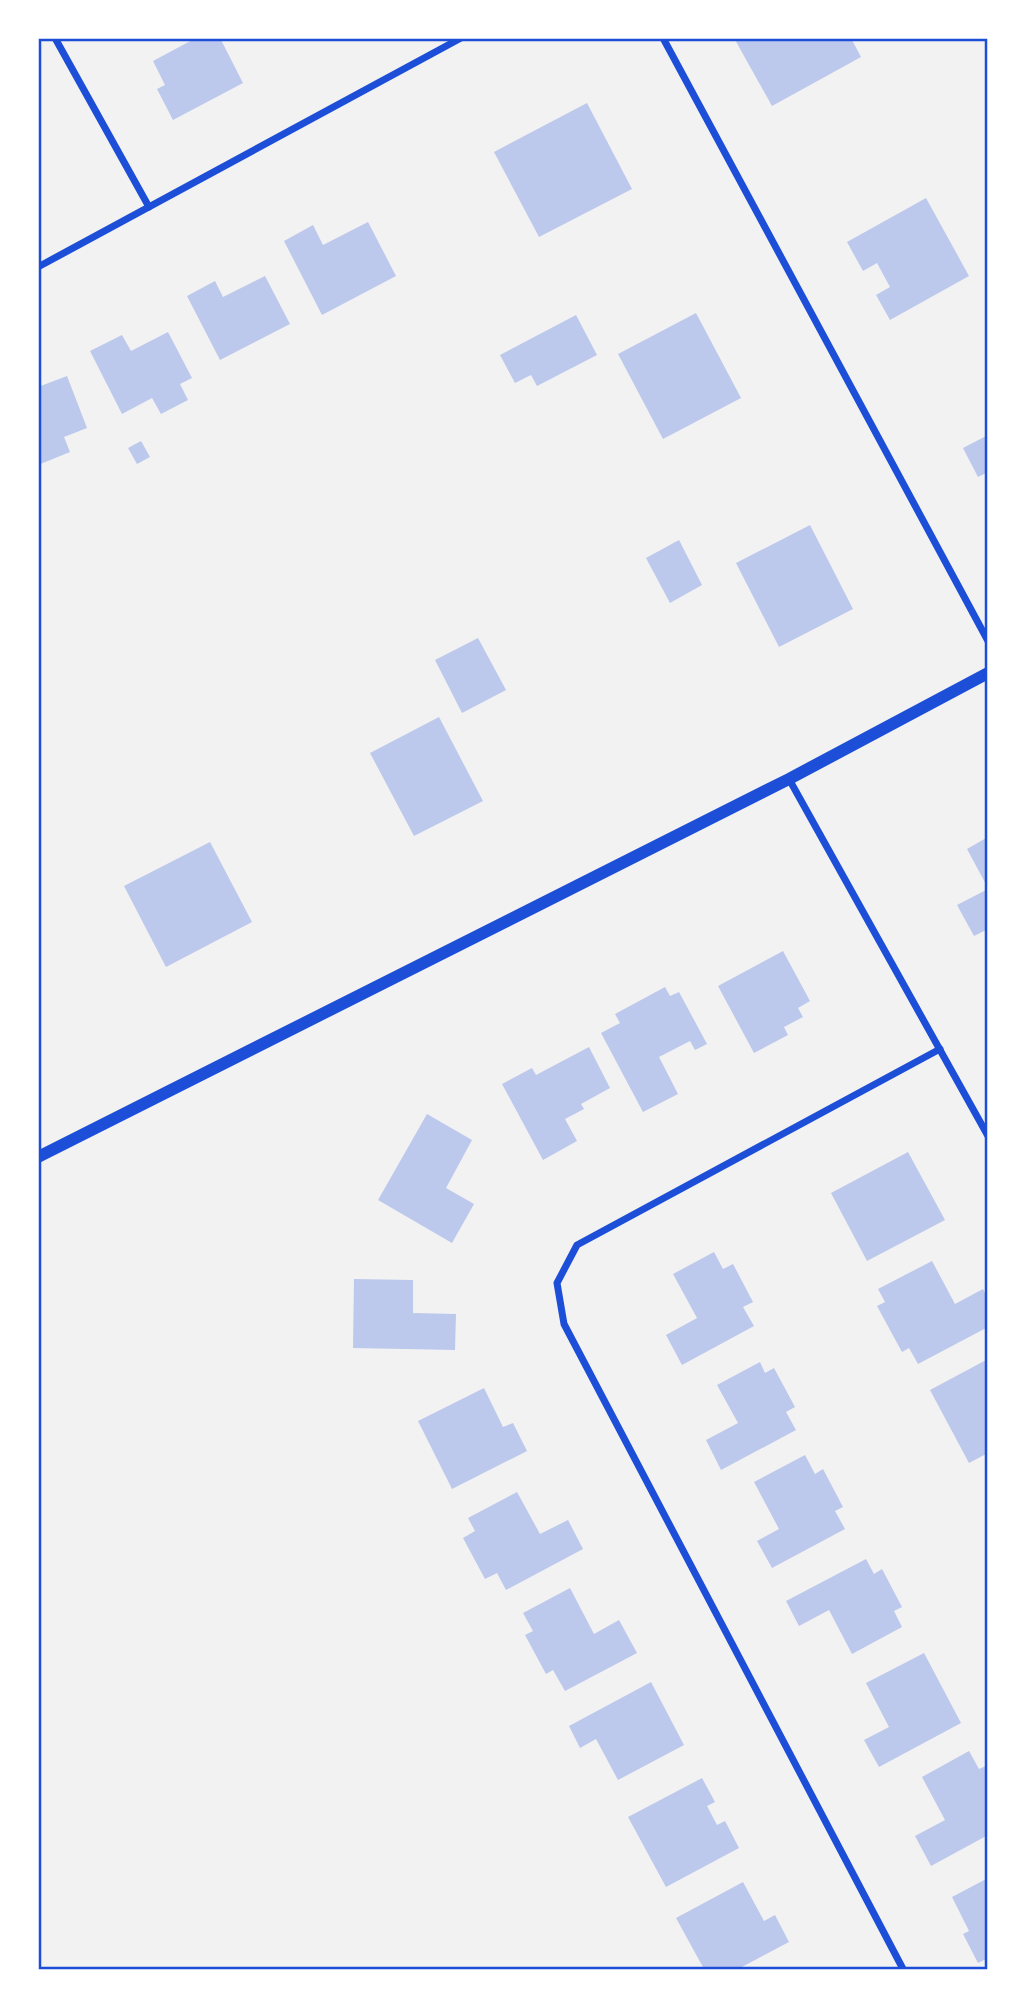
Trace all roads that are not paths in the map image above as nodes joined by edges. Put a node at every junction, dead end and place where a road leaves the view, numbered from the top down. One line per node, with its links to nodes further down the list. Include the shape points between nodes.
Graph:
1 (55, 38): 4 (street)
2 (461, 38): 4 (street)
3 (663, 38): 6 (street)
4 (149, 207): 5 (street)
5 (38, 267)
6 (988, 641)
7 (988, 673): 8 (street)
8 (789, 779): 9 (street); 11 (street)
9 (940, 1049): 10 (street); 12 (street, via 577,1245 557,1283 564,1324)
10 (988, 1136)
11 (38, 1157)
12 (903, 1969)

